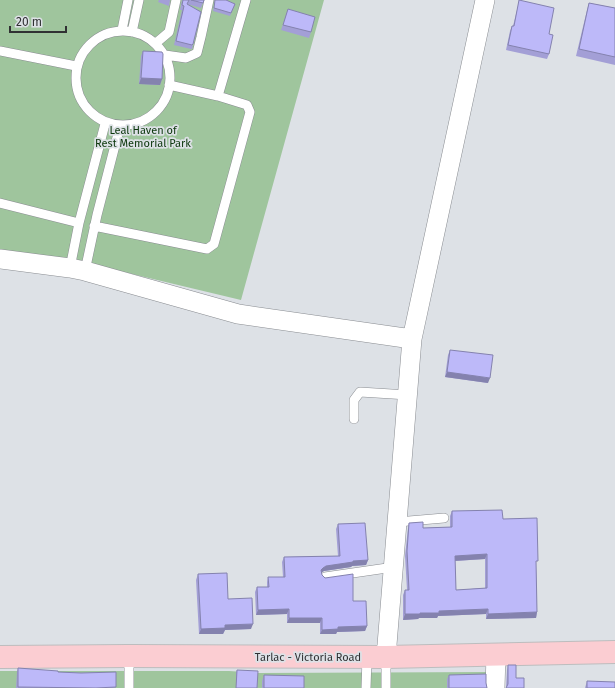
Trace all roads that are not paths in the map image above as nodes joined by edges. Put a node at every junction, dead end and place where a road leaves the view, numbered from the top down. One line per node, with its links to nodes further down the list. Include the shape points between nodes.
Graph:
1 (128, 0): 7 (lane)
2 (139, 0): 8 (lane)
3 (176, 0): 9 (lane, via 169,32)
4 (209, 0): 11 (lane, via 196,52 186,58)
5 (246, 0): 14 (lane)
6 (485, 0): 24 (street)
7 (122, 30): 8 (lane); 12 (lane, via 111,31 96,38 83,51)
8 (132, 32): 9 (lane)
9 (156, 43): 11 (lane)
10 (0, 52): 12 (lane)
11 (165, 55): 13 (lane, via 170,70)
12 (76, 66): 15 (lane, via 76,88 85,107)
13 (169, 85): 14 (lane); 16 (lane, via 168,93 156,112 140,123)
14 (218, 96): 21 (lane, via 247,104 250,112 214,244 207,250)
15 (105, 124): 16 (lane); 18 (lane)
16 (120, 126): 19 (lane)
17 (0, 204): 20 (lane)
18 (82, 211): 19 (lane); 20 (lane)
19 (97, 215): 21 (lane)
20 (79, 223): 23 (lane)
21 (94, 226): 23 (lane)
22 (0, 259): 23 (street)
23 (77, 269): 24 (street, via 238,314)
24 (412, 339): 25 (street)
25 (408, 395): 26 (lane, via 360,392 354,400); 28 (street)
26 (354, 419)
27 (444, 518): 28 (lane)
28 (397, 522): 29 (street)
29 (394, 567): 30 (lane); 35 (street)
30 (325, 577)
31 (615, 652): 32 (main road, Tarlac - Victoria Road)
32 (496, 655): 35 (main road, Tarlac - Victoria Road); 39 (street)
33 (129, 656): 34 (main road, Tarlac - Victoria Road); 35 (main road, Tarlac - Victoria Road); 36 (lane)
34 (0, 657)
35 (376, 657): 37 (lane); 38 (lane)
36 (129, 688)
37 (366, 688)
38 (386, 688)
39 (495, 688)

